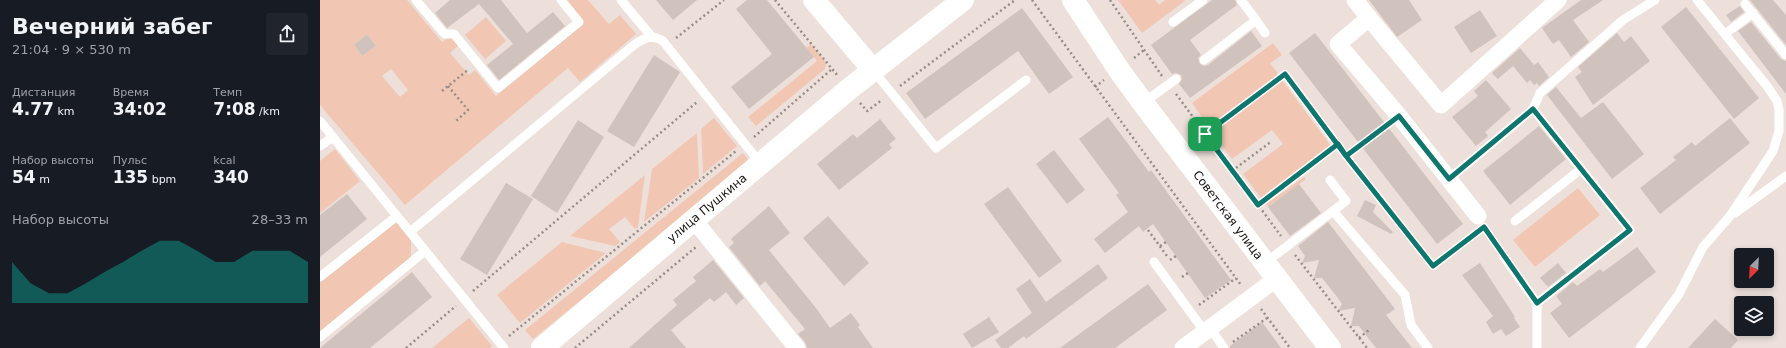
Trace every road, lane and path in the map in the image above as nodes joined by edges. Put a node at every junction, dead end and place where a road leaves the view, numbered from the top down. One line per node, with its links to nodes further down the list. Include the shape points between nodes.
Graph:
1 (416, 0): 27 (lane, via 445,34 454,34)
2 (561, 0): 27 (lane, via 579,22 498,88)
3 (621, 0): 23 (lane)
4 (724, 0): 24 (path)
5 (814, 0): 29 (main road)
6 (963, 0): 29 (main road, улица Пушкина)
7 (1032, 0): 75 (path)
8 (1110, 0): 31 (path)
9 (1203, 0): 20 (lane)
10 (1241, 0): 19 (lane)
11 (1355, 0): 17 (street)
12 (1558, 0): 17 (street, via 1441,105)
13 (1656, 0): 36 (lane, via 1623,20 1540,93)
14 (1697, 0): 22 (lane)
15 (1745, 4): 16 (lane)
16 (1753, 13): 22 (lane); 25 (lane)
17 (1369, 18): 37 (street, via 1338,44)
18 (1086, 20): 35 (main road, Советская улица, via 1073,0)
19 (1256, 20): 21 (lane); 26 (lane)
20 (1173, 22)
21 (1265, 32)
22 (1725, 34): 56 (lane, via 1777,101 1780,121 1773,151)
23 (652, 36): 24 (lane, via 663,41); 60 (lane, via 634,45)
24 (666, 46): 34 (lane)
25 (1786, 55)
26 (1204, 60)
27 (477, 63): 32 (path)
28 (832, 69): 43 (path)
29 (873, 70): 30 (lane, via 936,148); 47 (main road, улица Пушкина)
30 (1026, 80)
31 (1172, 82): 35 (lane); 40 (path)
32 (448, 86): 33 (path); 39 (path, via 468,110)
33 (442, 91)
34 (706, 94): 43 (lane); 77 (path)
35 (1143, 102): 71 (main road, Советская улица)
36 (1533, 109): 48 (lane); 51 (lane)
37 (1399, 116): 46 (path); 51 (street)
38 (320, 121): 41 (lane)
39 (456, 121)
40 (1205, 134): 44 (path, via 1285,74); 49 (path)
41 (333, 137): 45 (lane); 55 (lane)
42 (1272, 141): 49 (path)
43 (745, 144): 47 (lane); 85 (path)
44 (1338, 144): 46 (path); 53 (path)
45 (320, 146)
46 (1346, 156): 59 (path, via 1433,266)
47 (760, 163): 57 (main road, улица Пушкина)
48 (1582, 169): 58 (lane); 78 (lane, via 1630,230)
49 (1232, 171): 53 (path)
50 (1786, 176): 56 (lane)
51 (1449, 179): 59 (street)
52 (1330, 180): 54 (lane, via 1346,201)
53 (1258, 205): 62 (path)
54 (1333, 211): 71 (lane); 95 (lane, via 1405,294 1410,325)
55 (397, 216): 60 (lane); 73 (lane)
56 (1730, 216): 97 (lane, via 1703,247 1679,294)
57 (694, 220): 61 (street); 88 (main road, улица Пушкина)
58 (1515, 221)
59 (1481, 222): 68 (path)
60 (410, 232): 65 (lane)
61 (708, 237): 89 (path); 90 (street)
62 (1283, 239)
63 (1166, 242): 64 (path)
64 (1160, 246)
65 (425, 251): 77 (lane); 83 (lane)
66 (1295, 255): 84 (path)
67 (1176, 256): 69 (path)
68 (1504, 258): 78 (lane)
69 (1170, 260)
70 (1154, 262): 81 (lane)
71 (1271, 271): 76 (street); 93 (main road, Советская улица)
72 (1188, 273): 74 (path)
73 (320, 277)
74 (1182, 277)
75 (1236, 278): 76 (path); 79 (path)
76 (1252, 298): 80 (path); 81 (street)
77 (464, 299): 85 (lane); 87 (path)
78 (1537, 303): 96 (lane)
79 (1197, 307)
80 (1267, 318): 86 (path); 92 (path)
81 (1207, 330): 86 (lane); 91 (street)
82 (1369, 330): 84 (path)
83 (320, 337)
84 (1359, 338): 94 (path)
85 (502, 346)
86 (1227, 346)
87 (406, 348)
88 (542, 348)
89 (575, 348)
90 (797, 348)
91 (1183, 348)
92 (1290, 348)
93 (1330, 348)
94 (1367, 348)
95 (1428, 348)
96 (1537, 348)
97 (1640, 348)

